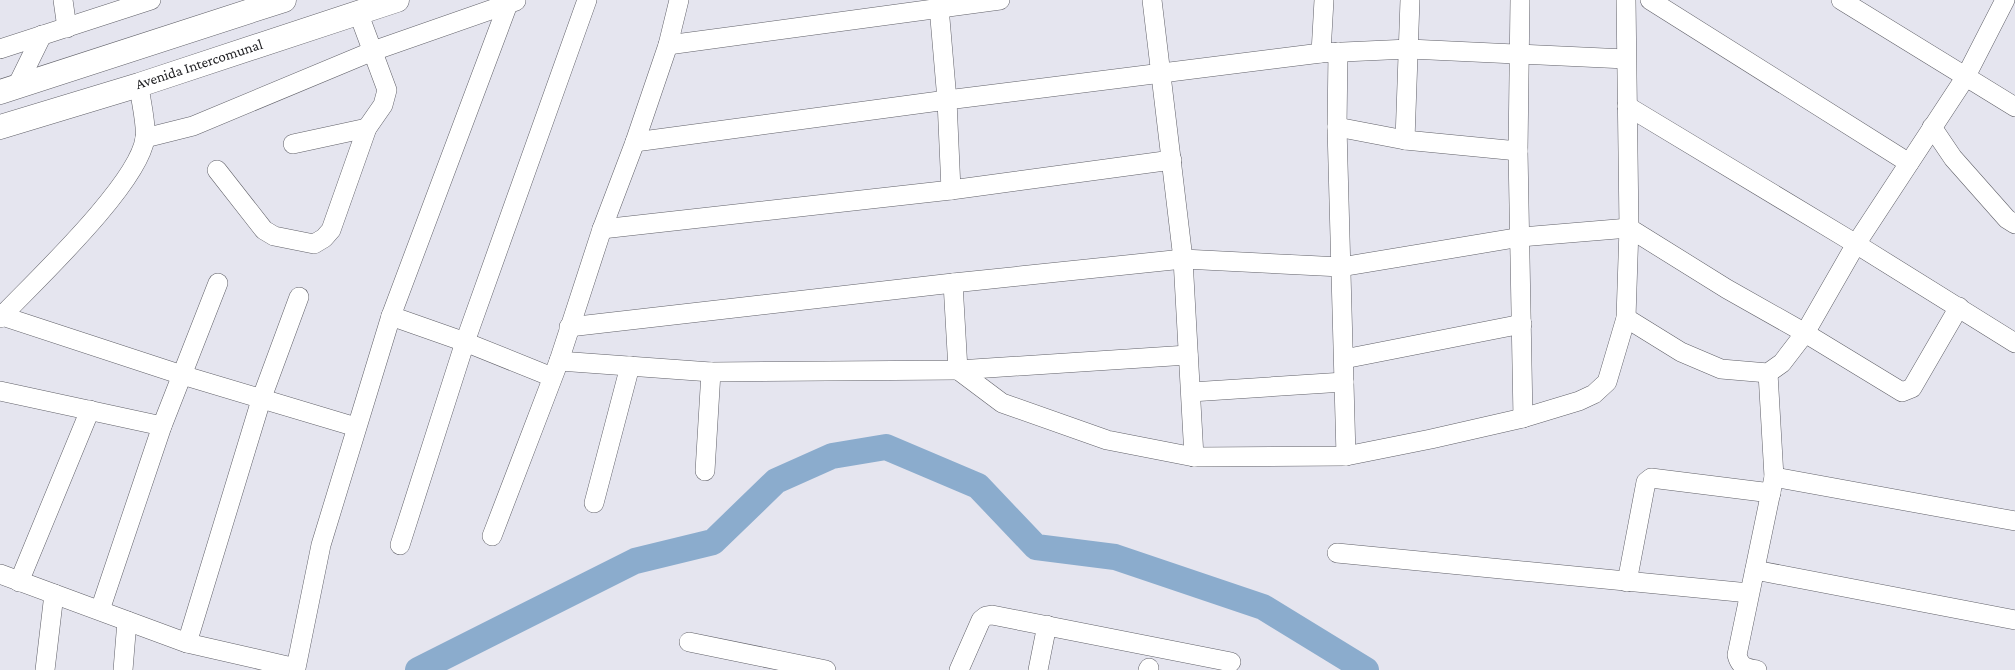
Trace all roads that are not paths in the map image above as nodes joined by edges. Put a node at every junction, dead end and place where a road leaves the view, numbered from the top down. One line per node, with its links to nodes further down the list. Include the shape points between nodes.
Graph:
1 (63, 0): 19 (street)
2 (151, 0): 19 (street)
3 (284, 0): 31 (main road)
4 (397, 0): 18 (main road, Avenida Intercomunal)
5 (586, 0): 65 (street)
6 (679, 0): 21 (street)
7 (1000, 0): 17 (street)
8 (1152, 0): 28 (street)
9 (1324, 0): 25 (street)
10 (1410, 0): 23 (street)
11 (1520, 0): 26 (street)
12 (1626, 0): 27 (street)
13 (1650, 0): 45 (street)
14 (1841, 0): 29 (street)
15 (2005, 0): 29 (street)
16 (512, 1): 24 (street); 59 (street)
17 (930, 5): 21 (street); 32 (street)
18 (358, 12): 24 (street); 30 (main road, Avenida Intercomunal)
19 (67, 28): 20 (street)
20 (42, 35): 22 (street); 31 (street)
21 (668, 45): 41 (street)
22 (0, 49)
23 (1410, 49): 25 (street); 26 (street); 40 (street)
24 (373, 50): 38 (street, via 387,90 384,105); 39 (street, via 192,126)
25 (1330, 52): 28 (street); 36 (street)
26 (1520, 55): 27 (street); 43 (street)
27 (1626, 59): 33 (street)
28 (1161, 73): 32 (street); 44 (street)
29 (1964, 78): 34 (street); 37 (street)
30 (139, 84): 35 (main road, Avenida Intercomunal); 39 (street)
31 (9, 89)
32 (947, 100): 41 (street); 47 (street)
33 (1627, 106): 49 (street); 52 (street)
34 (2015, 108)
35 (0, 127)
36 (1337, 127): 40 (street); 54 (street)
37 (1932, 127): 45 (street); 48 (street, via 1952,158)
38 (367, 128): 42 (street); 46 (street, via 331,230 314,244 274,236 264,230)
39 (145, 138): 60 (street, via 123,184)
40 (1405, 140): 43 (street)
41 (635, 142): 50 (street)
42 (294, 144)
43 (1518, 151): 51 (street)
44 (1172, 160): 47 (street); 53 (street)
45 (1909, 163): 52 (street)
46 (217, 170)
47 (951, 190): 50 (street)
48 (2015, 224)
49 (1629, 228): 51 (street); 61 (street); 64 (street)
50 (602, 229): 63 (street)
51 (1521, 237): 54 (street); 62 (street)
52 (1856, 244): 58 (street); 64 (street)
53 (1183, 259): 54 (street); 56 (street); 67 (street)
54 (1341, 267): 68 (street)
55 (218, 283): 74 (street)
56 (953, 283): 63 (street); 71 (street)
57 (299, 297): 78 (street)
58 (1959, 307): 64 (street, via 1912,388 1902,392); 66 (street)
59 (391, 316): 65 (street); 82 (street)
60 (1, 317): 74 (street)
61 (1626, 318): 73 (street, via 1681,352 1721,369); 80 (street, via 1607,382 1594,394 1579,401)
62 (1522, 324): 68 (street); 80 (street)
63 (569, 327): 70 (street)
64 (1805, 333): 73 (street, via 1782,363)
65 (465, 342): 70 (street); 90 (street)
66 (2015, 343)
67 (1188, 355): 71 (street); 77 (street)
68 (1344, 359): 75 (street)
69 (630, 366): 70 (street); 72 (street); 87 (street)
70 (556, 369): 89 (street)
71 (958, 370): 72 (street); 84 (street, via 1002,403 1107,440)
72 (711, 372): 85 (street)
73 (1768, 373): 86 (street)
74 (182, 375): 78 (street); 81 (street)
75 (1344, 382): 77 (street); 83 (street)
76 (0, 391): 79 (street)
77 (1191, 392): 84 (street)
78 (261, 400): 82 (street); 103 (street)
79 (90, 410): 81 (street); 94 (street)
80 (1523, 418): 83 (street)
81 (162, 426): 98 (street)
82 (356, 427): 106 (street, via 321,544)
83 (1346, 456): 84 (street)
84 (1194, 457)
85 (705, 471)
86 (1772, 485): 88 (street); 92 (street); 95 (street, via 1651,478 1646,482)
87 (594, 503)
88 (2015, 521)
89 (492, 536)
90 (400, 545)
91 (1337, 552): 95 (street)
92 (1755, 570): 96 (street); 99 (street)
93 (0, 574): 94 (street)
94 (19, 582): 97 (street)
95 (1627, 582): 96 (street)
96 (1749, 593): 112 (street, via 1737,655 1744,668)
97 (54, 594): 98 (street); 107 (street)
98 (100, 610): 100 (street)
99 (2015, 620)
100 (127, 621): 103 (street); 108 (street)
101 (1047, 625): 105 (street); 110 (street, via 986,616 981,620); 111 (street)
102 (689, 642): 104 (street)
103 (187, 643): 106 (street)
104 (738, 662): 109 (street)
105 (1231, 662)
106 (296, 669)
107 (44, 670)
108 (123, 670)
109 (826, 670)
110 (959, 670)
111 (1038, 670)
112 (1757, 670)

